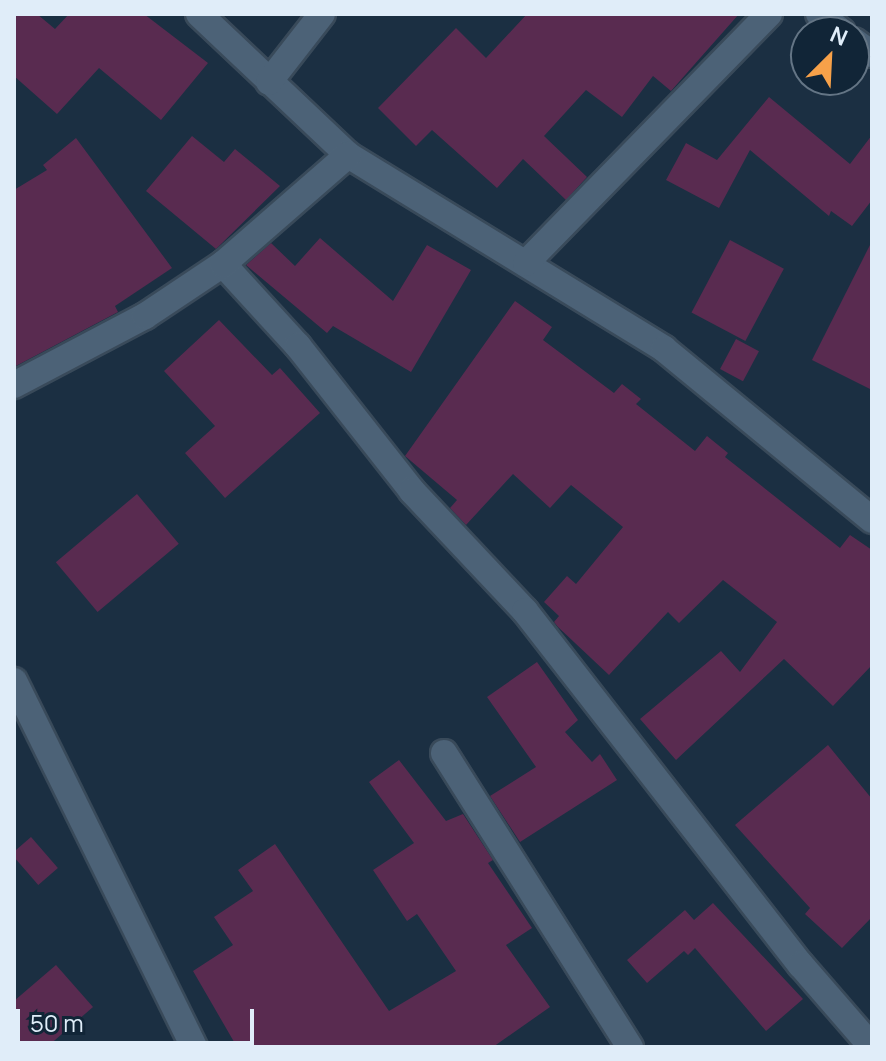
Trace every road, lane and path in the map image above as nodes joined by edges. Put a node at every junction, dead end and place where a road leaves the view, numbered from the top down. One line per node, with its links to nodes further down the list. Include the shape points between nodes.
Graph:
1 (199, 14): 4 (street)
2 (322, 14): 4 (street)
3 (769, 14): 6 (street)
4 (269, 82): 5 (street)
5 (348, 155): 6 (street); 7 (street)
6 (526, 263): 9 (street, via 664,349)
7 (223, 264): 8 (street, via 145,316); 14 (street, via 298,346 412,491 525,611 801,965)
8 (14, 385)
9 (872, 520)
10 (14, 681): 12 (street)
11 (444, 753): 13 (street)
12 (194, 1047)
13 (630, 1047)
14 (872, 1047)

